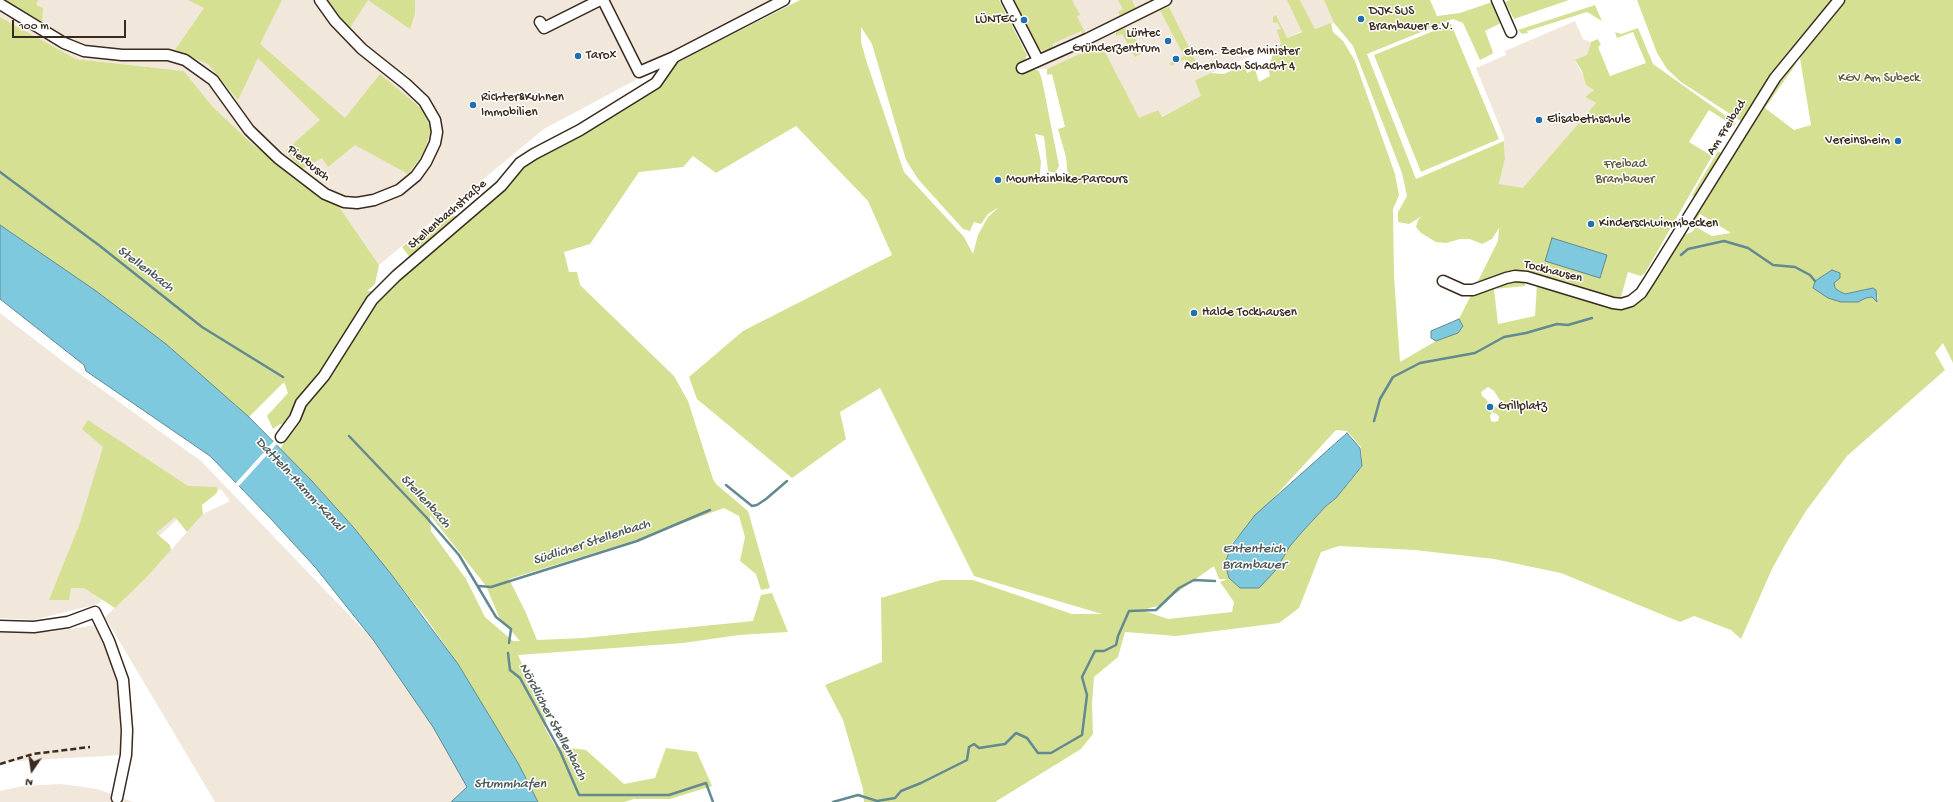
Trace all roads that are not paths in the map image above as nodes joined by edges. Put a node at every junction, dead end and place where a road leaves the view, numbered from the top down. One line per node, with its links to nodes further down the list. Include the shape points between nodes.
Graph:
1 (320, 0): 8 (street, Pierbusch, via 335,21 362,49 424,101 435,120 435,144 416,176 399,190 374,200 344,202 325,194 278,158 249,130 213,80 186,60 168,55 122,55 84,51 64,43)
2 (601, 0): 9 (street, Stellenbachstraße, via 544,28); 11 (street, Stellenbachstraße, via 639,72)
3 (1007, 0): 12 (street)
4 (1166, 0): 12 (street)
5 (1497, 0): 10 (street)
6 (1839, 0): 14 (street, Am Freibad, via 1775,78)
7 (779, 1): 11 (street, Stellenbachstraße)
8 (0, 4)
9 (540, 22)
10 (1511, 32)
11 (674, 57): 16 (street, Stellenbachstraße, via 656,83 520,163 501,186 396,276 372,300 324,376 301,403)
12 (1038, 60): 13 (street)
13 (1022, 68)
14 (1650, 279): 15 (street, Tockhausen, via 1631,301 1621,304 1527,277 1510,277 1473,290 1463,290)
15 (1443, 281)
16 (281, 437)
17 (0, 626): 18 (street, via 68,622 95,612 119,665 124,688 126,755)
18 (117, 798)

